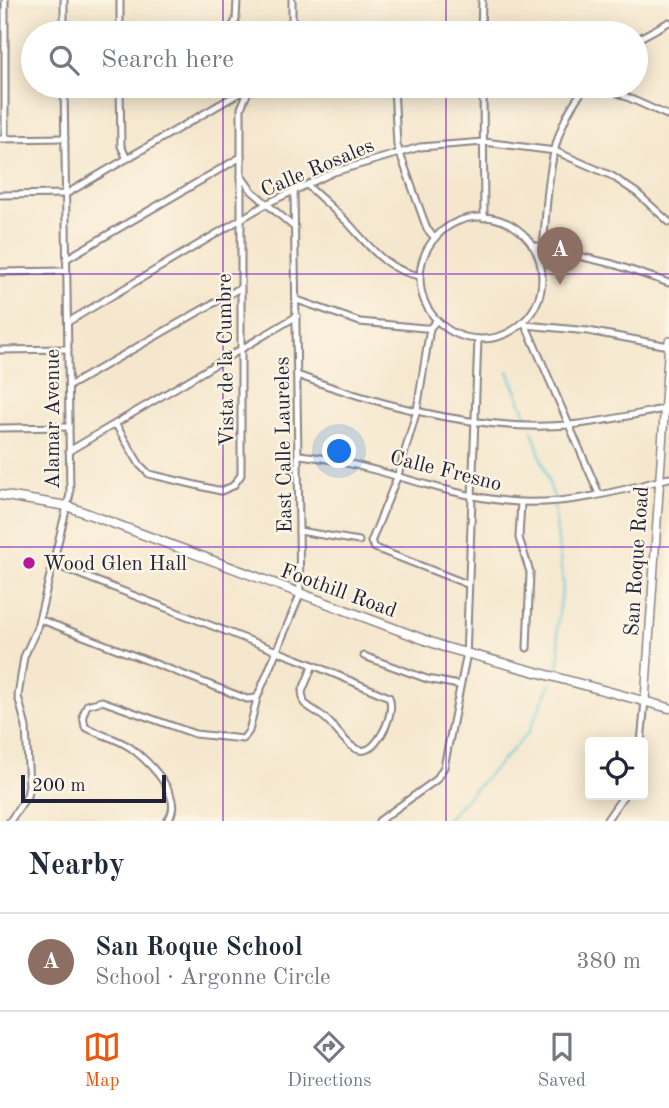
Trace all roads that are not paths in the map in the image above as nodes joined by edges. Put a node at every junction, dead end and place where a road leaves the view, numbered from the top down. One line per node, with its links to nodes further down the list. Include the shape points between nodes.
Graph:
1 (5, 0): 14 (street)
2 (64, 0): 7 (street)
3 (120, 0): 8 (street)
4 (237, 0): 9 (street)
5 (292, 0): 10 (street)
6 (482, 0): 11 (street)
7 (64, 21)
8 (120, 21)
9 (235, 21)
10 (292, 21)
11 (481, 21)
12 (669, 22): 13 (street)
13 (648, 33)
14 (2, 61): 25 (street)
15 (64, 98): 24 (street, Alamar Avenue)
16 (120, 98): 30 (street, via 121,146)
17 (231, 98): 30 (street)
18 (246, 98): 29 (street, Vista de la Cumbre, via 241,108)
19 (395, 98): 27 (street)
20 (483, 98): 26 (street)
21 (579, 98): 28 (street, via 567,115)
22 (629, 98): 23 (street)
23 (669, 116)
24 (65, 138): 25 (street); 34 (street, Alamar Avenue)
25 (3, 139)
26 (484, 142): 27 (street, Calle Rosales); 28 (street, Calle Rosales); 37 (street)
27 (399, 151): 32 (street, Calle Rosales, via 334,172); 41 (street, via 427,229)
28 (555, 152): 39 (street, Calle Rosales, via 612,176); 43 (street)
29 (241, 157): 31 (street, Vista de la Cumbre); 44 (street)
30 (127, 159): 34 (street)
31 (241, 176): 36 (street); 38 (street, Vista de la Cumbre)
32 (308, 186): 33 (street, Calle Rosales); 48 (street, via 380,259)
33 (294, 191): 36 (street, Calle Rosales); 40 (street, East Calle Laureles)
34 (66, 194): 35 (street); 44 (street, Alamar Avenue)
35 (0, 195)
36 (268, 203): 38 (street, Calle Rosales); 40 (street)
37 (484, 218): 41 (street, via 461,221); 42 (street, via 512,226)
38 (240, 221): 50 (street, Vista de la Cumbre); 54 (street, Calle Rosales)
39 (669, 222)
40 (295, 228): 51 (street, East Calle Laureles)
41 (435, 238): 48 (street)
42 (532, 245): 43 (street); 45 (street)
43 (544, 247): 45 (street); 49 (street)
44 (66, 259): 46 (street, Alamar Avenue)
45 (541, 269): 55 (street, via 538,301)
46 (66, 271): 47 (street); 54 (street, Alamar Avenue)
47 (0, 272)
48 (420, 276): 53 (street, via 424,300)
49 (669, 283)
50 (240, 288): 60 (street, Vista de la Cumbre); 64 (street)
51 (297, 300): 52 (street, East Calle Laureles); 56 (street, via 360,322)
52 (297, 316): 60 (street); 63 (street, East Calle Laureles)
53 (436, 320): 56 (street); 57 (street, via 455,333)
54 (68, 322): 61 (street, Alamar Avenue)
55 (525, 323): 57 (street, via 506,334); 59 (street); 69 (street)
56 (430, 328): 66 (street)
57 (478, 339): 67 (street)
58 (669, 341): 59 (street, San Roque Road)
59 (668, 346): 65 (street, San Roque Road)
60 (240, 348): 68 (street); 68 (street, Vista de la Cumbre, via 242,471 233,486 216,491 149,474)
61 (68, 349): 62 (street); 64 (street, Alamar Avenue)
62 (0, 350)
63 (297, 375): 66 (street); 73 (street, East Calle Laureles)
64 (69, 386): 70 (street, Alamar Avenue)
65 (664, 409): 69 (street); 76 (street, San Roque Road)
66 (417, 410): 67 (street); 74 (street)
67 (474, 421): 69 (street); 79 (street)
68 (116, 425): 72 (street)
69 (570, 425): 77 (street)
70 (69, 427): 71 (street); 72 (street, Alamar Avenue)
71 (0, 428)
72 (69, 451): 81 (street, Alamar Avenue)
73 (299, 455): 74 (street, Calle Fresno); 82 (street, East Calle Laureles)
74 (398, 475): 79 (street, Calle Fresno); 85 (street, via 372,539 375,548)
75 (669, 478): 76 (street, Calle Fresno)
76 (659, 481): 77 (street, Calle Fresno); 95 (street, San Roque Road)
77 (598, 494): 80 (street, Calle Fresno, via 556,502)
78 (0, 495): 81 (main road, Foothill Road)
79 (472, 495): 80 (street, Calle Fresno); 85 (street)
80 (521, 502): 88 (street, via 519,538 530,572)
81 (67, 506): 84 (street, Alamar Avenue); 86 (main road, Foothill Road)
82 (299, 531): 83 (street); 86 (street, East Calle Laureles)
83 (359, 541)
84 (50, 563): 87 (street, Alamar Avenue); 89 (street)
85 (467, 584): 90 (street)
86 (300, 594): 89 (street, East Calle Laureles); 90 (main road, Foothill Road)
87 (39, 618): 94 (street, via 247,699); 99 (street, Alamar Avenue, via 24,657 18,696 26,727 29,791)
88 (527, 648)
89 (277, 651): 92 (street); 94 (street, East Calle Laureles)
90 (466, 653): 93 (street); 95 (main road, Foothill Road)
91 (364, 656): 93 (street, via 427,679)
92 (313, 665): 92 (street, via 389,697 386,725 367,748 351,748 323,716 304,703 302,692)
93 (459, 685): 101 (street, via 440,776)
94 (257, 698): 100 (street, East Calle Laureles, via 243,739 195,734 102,701 87,705 85,727 130,747 159,775 172,803)
95 (645, 701): 96 (main road, Foothill Road); 97 (street, San Roque Road)
96 (669, 708)
97 (641, 737)
98 (621, 800): 102 (street)
99 (10, 821)
100 (167, 821)
101 (379, 821)
102 (606, 821)

